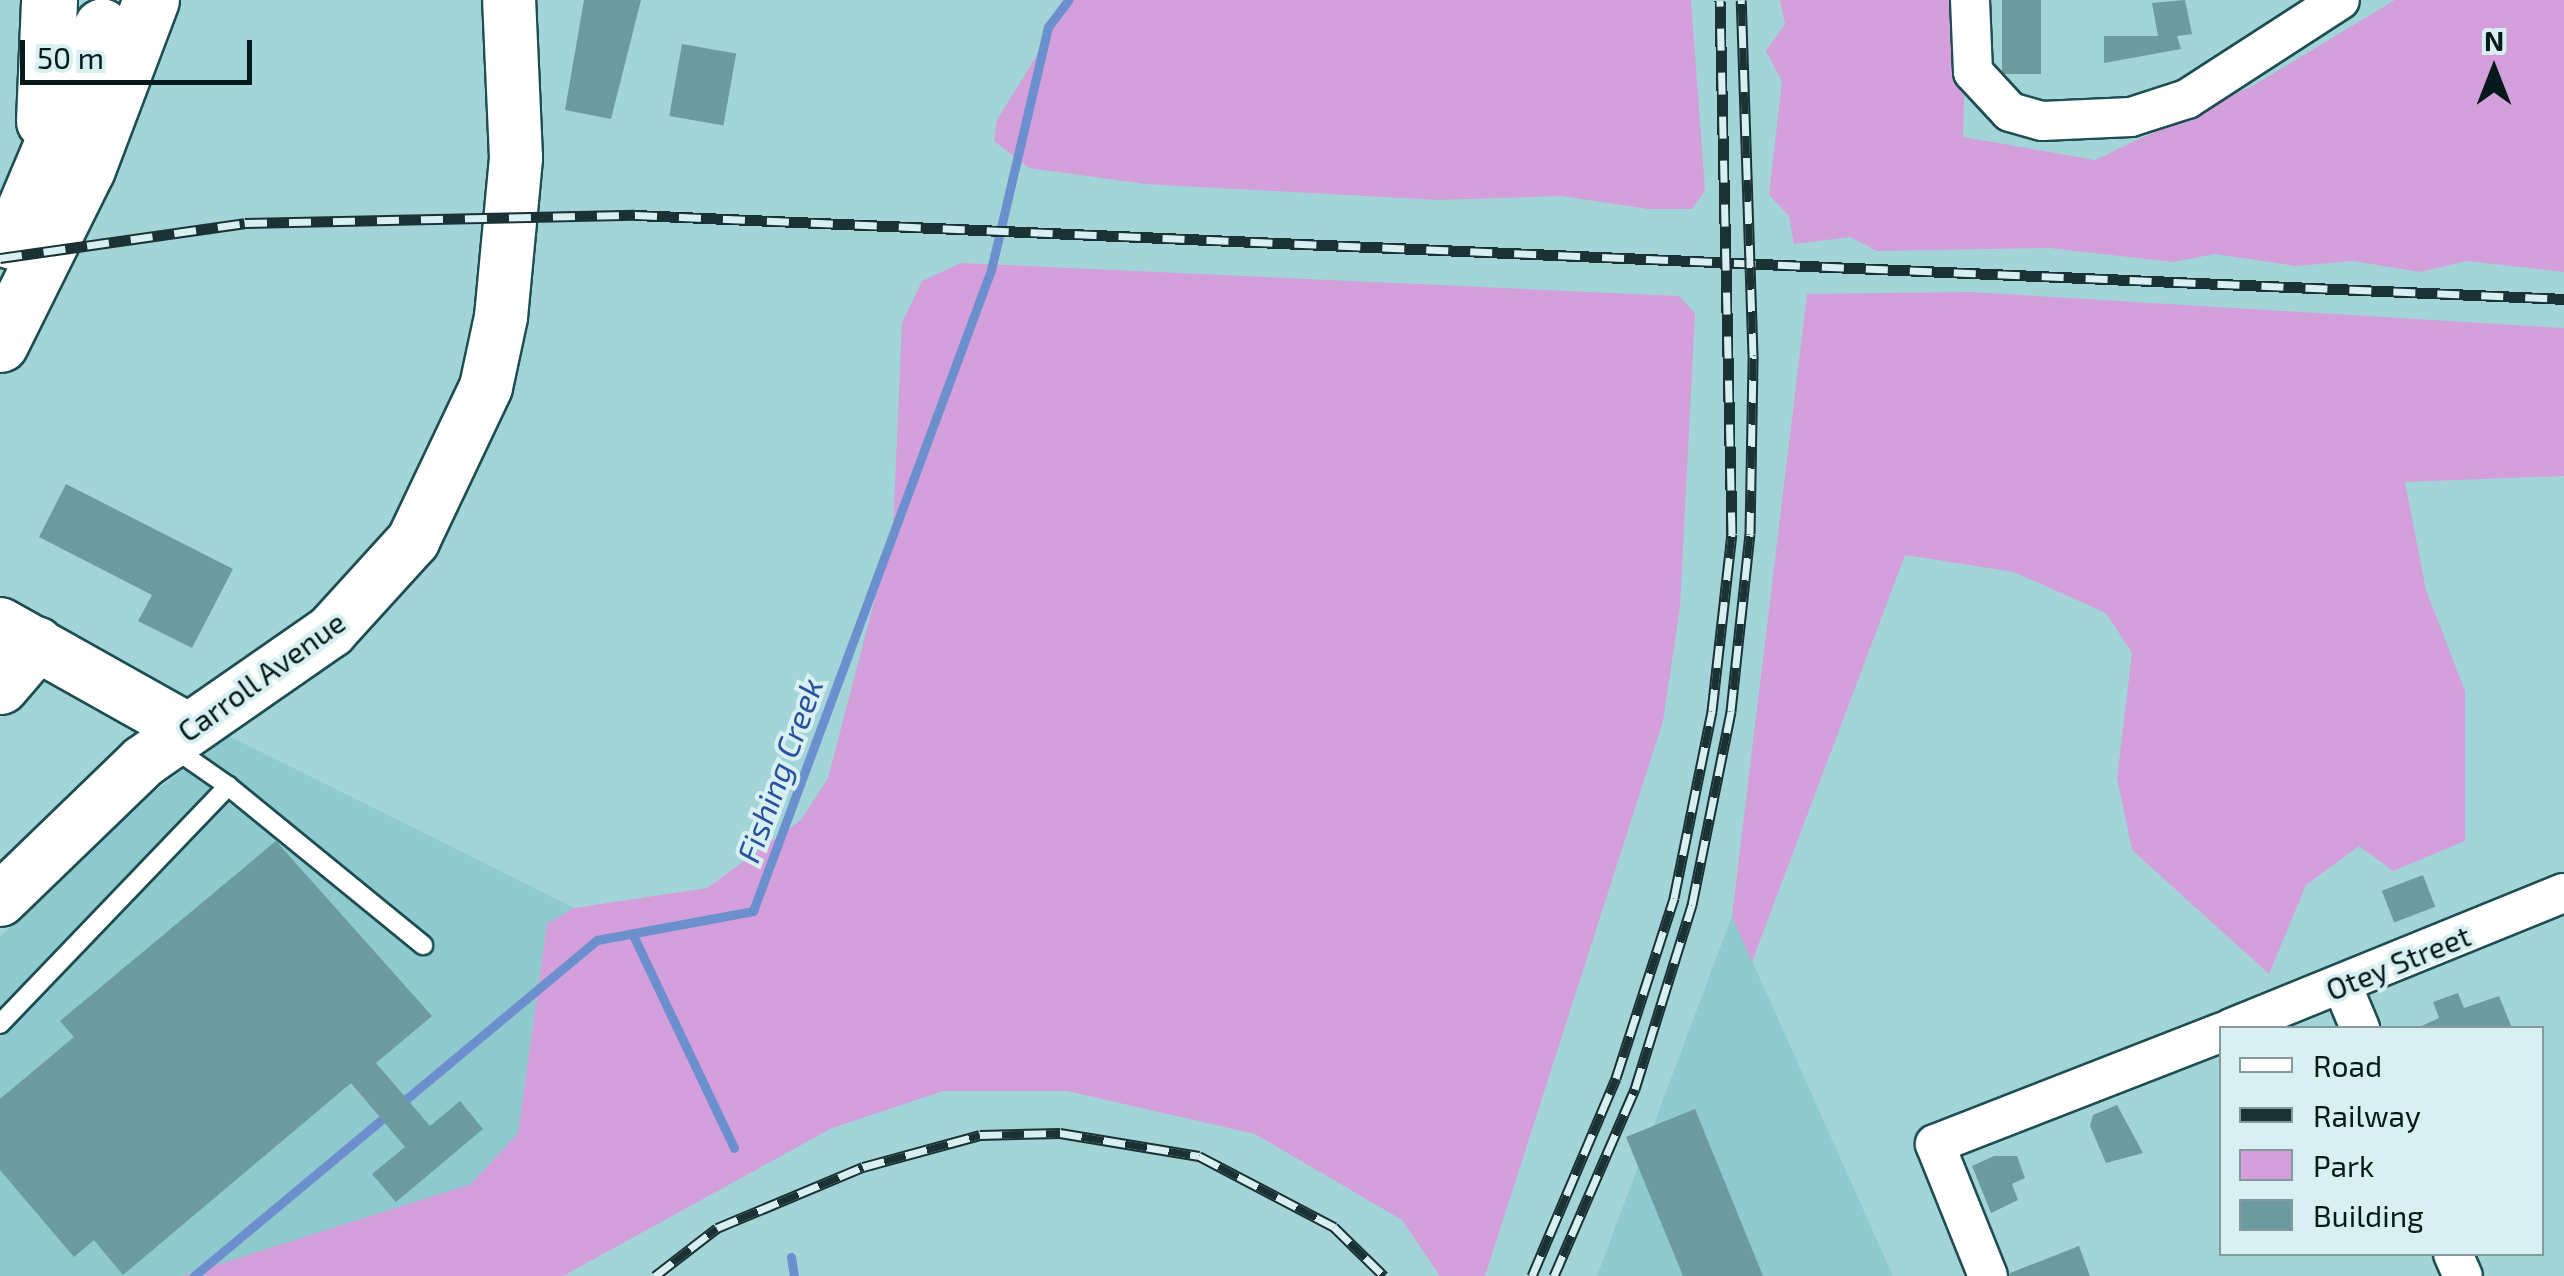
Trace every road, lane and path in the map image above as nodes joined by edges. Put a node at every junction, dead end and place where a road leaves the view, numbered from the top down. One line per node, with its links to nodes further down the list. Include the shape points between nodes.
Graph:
1 (48, 0): 7 (highway, via 52,51)
2 (112, 0): 7 (highway)
3 (150, 0): 9 (highway, via 87,169)
4 (509, 0): 12 (street, Carroll Avenue, via 516,158 486,388 413,541 369,592 283,667)
5 (1970, 0): 6 (street, via 1973,72 2010,112 2091,121 2187,99)
6 (2340, 0)
7 (36, 189): 8 (highway)
8 (0, 264)
9 (0, 344)
10 (18, 634): 11 (highway); 12 (street)
11 (0, 686)
12 (177, 736): 13 (lane); 15 (street, Carroll Avenue)
13 (228, 786): 16 (lane); 18 (lane)
14 (2564, 893): 17 (street, Otey Street)
15 (0, 900)
16 (423, 945)
17 (2342, 985): 19 (street, Otey Street); 20 (street)
18 (0, 1024)
19 (2236, 1026)
20 (2359, 1026)
21 (2219, 1033): 22 (street, via 1935,1144)
22 (1988, 1276)

